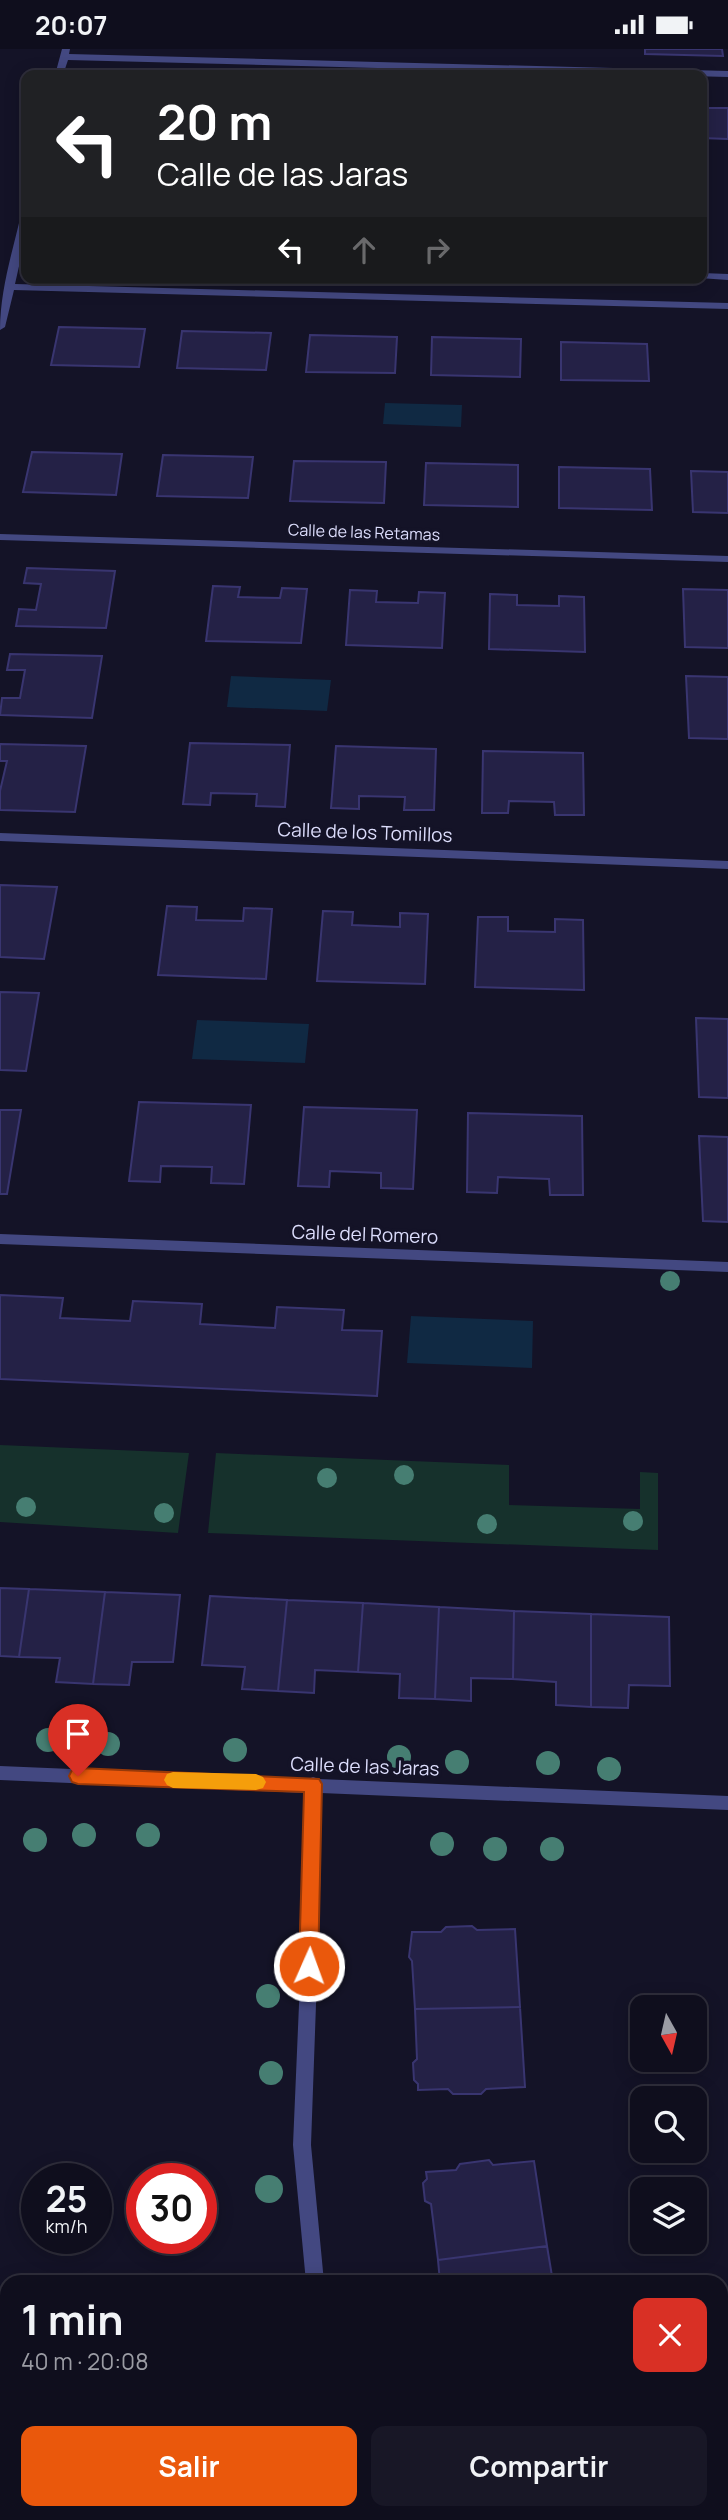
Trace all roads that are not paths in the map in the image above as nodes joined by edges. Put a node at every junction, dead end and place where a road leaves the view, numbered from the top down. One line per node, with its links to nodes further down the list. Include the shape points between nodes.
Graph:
1 (65, 53): 2 (street); 3 (street)
2 (60, 70)
3 (602, 70)
4 (707, 73): 5 (street)
5 (728, 74)
6 (21, 257): 9 (street)
7 (707, 276): 8 (street)
8 (728, 277)
9 (9, 287): 10 (street); 11 (street)
10 (728, 306)
11 (0, 327)
12 (0, 537): 13 (street, Calle de las Retamas)
13 (728, 559)
14 (0, 837): 15 (street, Calle de los Tomillos)
15 (728, 865)
16 (0, 1239): 17 (street, Calle del Romero)
17 (728, 1267)
18 (0, 1773): 19 (street, Calle de las Jaras)
19 (313, 1784): 20 (street, Calle de las Jaras); 21 (street, via 302,2145)
20 (728, 1803)
21 (314, 2275)

